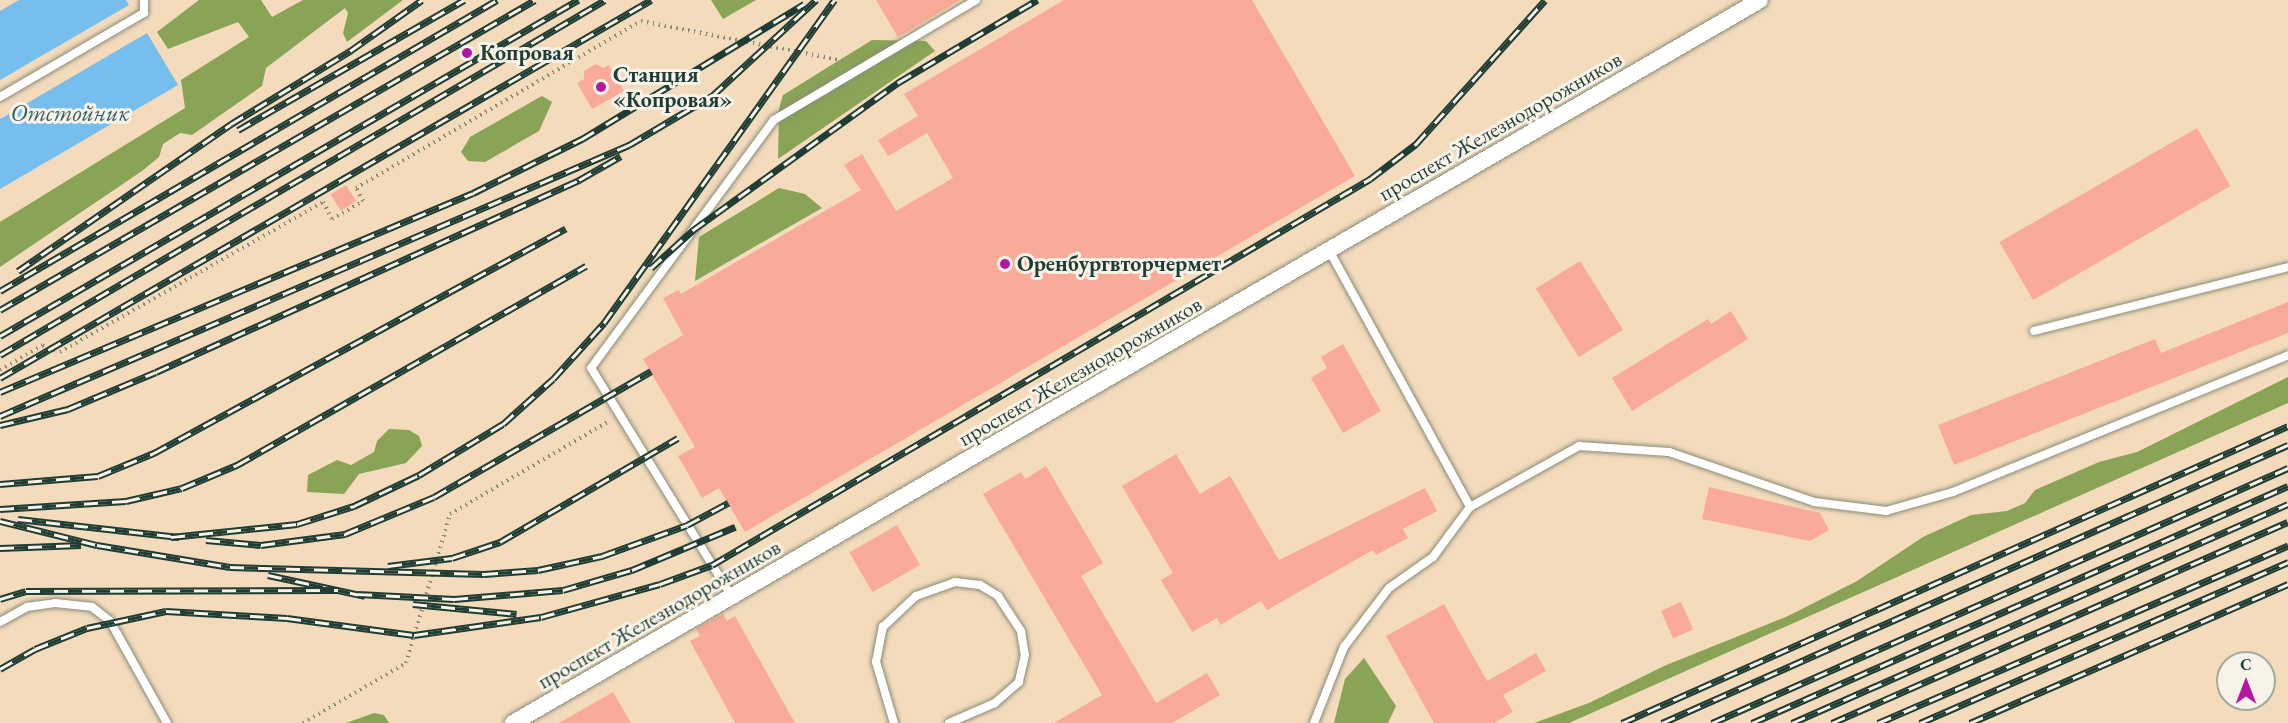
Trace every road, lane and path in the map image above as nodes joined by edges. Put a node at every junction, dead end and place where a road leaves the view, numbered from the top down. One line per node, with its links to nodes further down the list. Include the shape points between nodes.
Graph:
1 (144, 0): 5 (lane, via 144,13)
2 (976, 0): 4 (lane)
3 (1760, 0): 6 (street, проспект Железнодорожников)
4 (866, 66): 10 (path, via 641,21 356,188 363,201 332,219 322,202 60,352 43,345); 11 (lane, via 774,120 591,368)
5 (0, 97)
6 (1330, 252): 12 (lane); 13 (street, проспект Железнодорожников)
7 (2288, 267): 8 (lane)
8 (2034, 331)
9 (2288, 355): 12 (lane, via 1953,492 1886,511 1814,502 1669,452 1579,446)
10 (0, 370)
11 (620, 415): 13 (lane); 16 (path, via 450,514 406,663)
12 (1470, 507): 20 (lane, via 1433,557 1389,588 1344,647)
13 (732, 598): 17 (street, проспект Железнодорожников)
14 (0, 622): 15 (lane, via 27,606 55,603 92,607 110,621)
15 (167, 723)
16 (303, 723)
17 (513, 723)
18 (894, 723): 19 (lane, via 876,662 883,627 916,596 955,582 980,585 998,596 1021,631 1025,655 1019,682 1003,696)
19 (949, 723)
20 (1314, 723)

